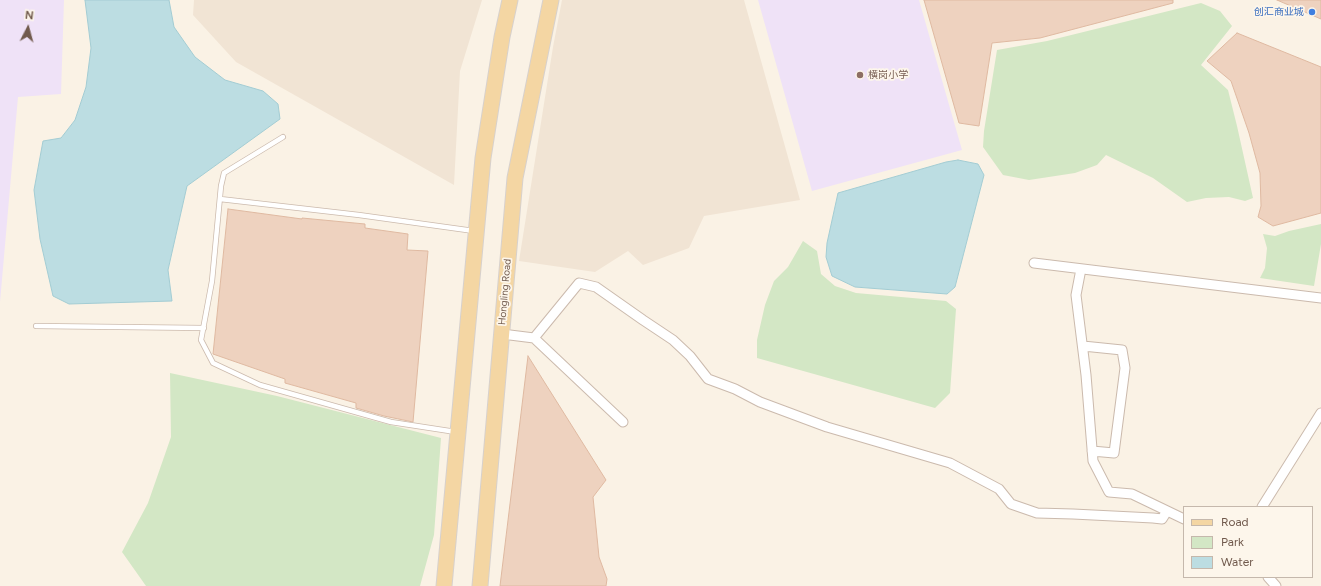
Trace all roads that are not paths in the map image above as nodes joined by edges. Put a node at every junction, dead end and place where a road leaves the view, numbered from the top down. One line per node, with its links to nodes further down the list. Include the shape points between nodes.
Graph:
1 (510, 0): 5 (main road, via 483,158)
2 (551, 0): 11 (main road, Hongling Road, via 515,178)
3 (283, 137): 4 (lane, via 224,173)
4 (220, 199): 5 (lane); 10 (lane, via 212,281)
5 (476, 231): 16 (main road)
6 (1034, 263): 7 (street)
7 (1081, 269): 8 (street); 13 (street, via 1076,295)
8 (1321, 298)
9 (36, 326): 10 (lane)
10 (204, 328): 16 (lane, via 201,340 212,363 260,385 391,422)
11 (502, 334): 12 (street); 23 (main road, Hongling Road)
12 (534, 338): 15 (street); 19 (street, via 579,283 596,287 673,340 708,379 827,427 950,463 999,490 1011,504 1037,513 1162,519)
13 (1083, 346): 17 (street); 17 (street, via 1122,350 1125,368 1114,454)
14 (1321, 413): 18 (street)
15 (623, 422)
16 (458, 432): 22 (main road)
17 (1092, 451): 19 (street, via 1093,461 1109,492 1132,494)
18 (1263, 506)
19 (1167, 511): 20 (street)
20 (1183, 519)
21 (1269, 578): 24 (street)
22 (444, 586)
23 (480, 586)
24 (1276, 586)

